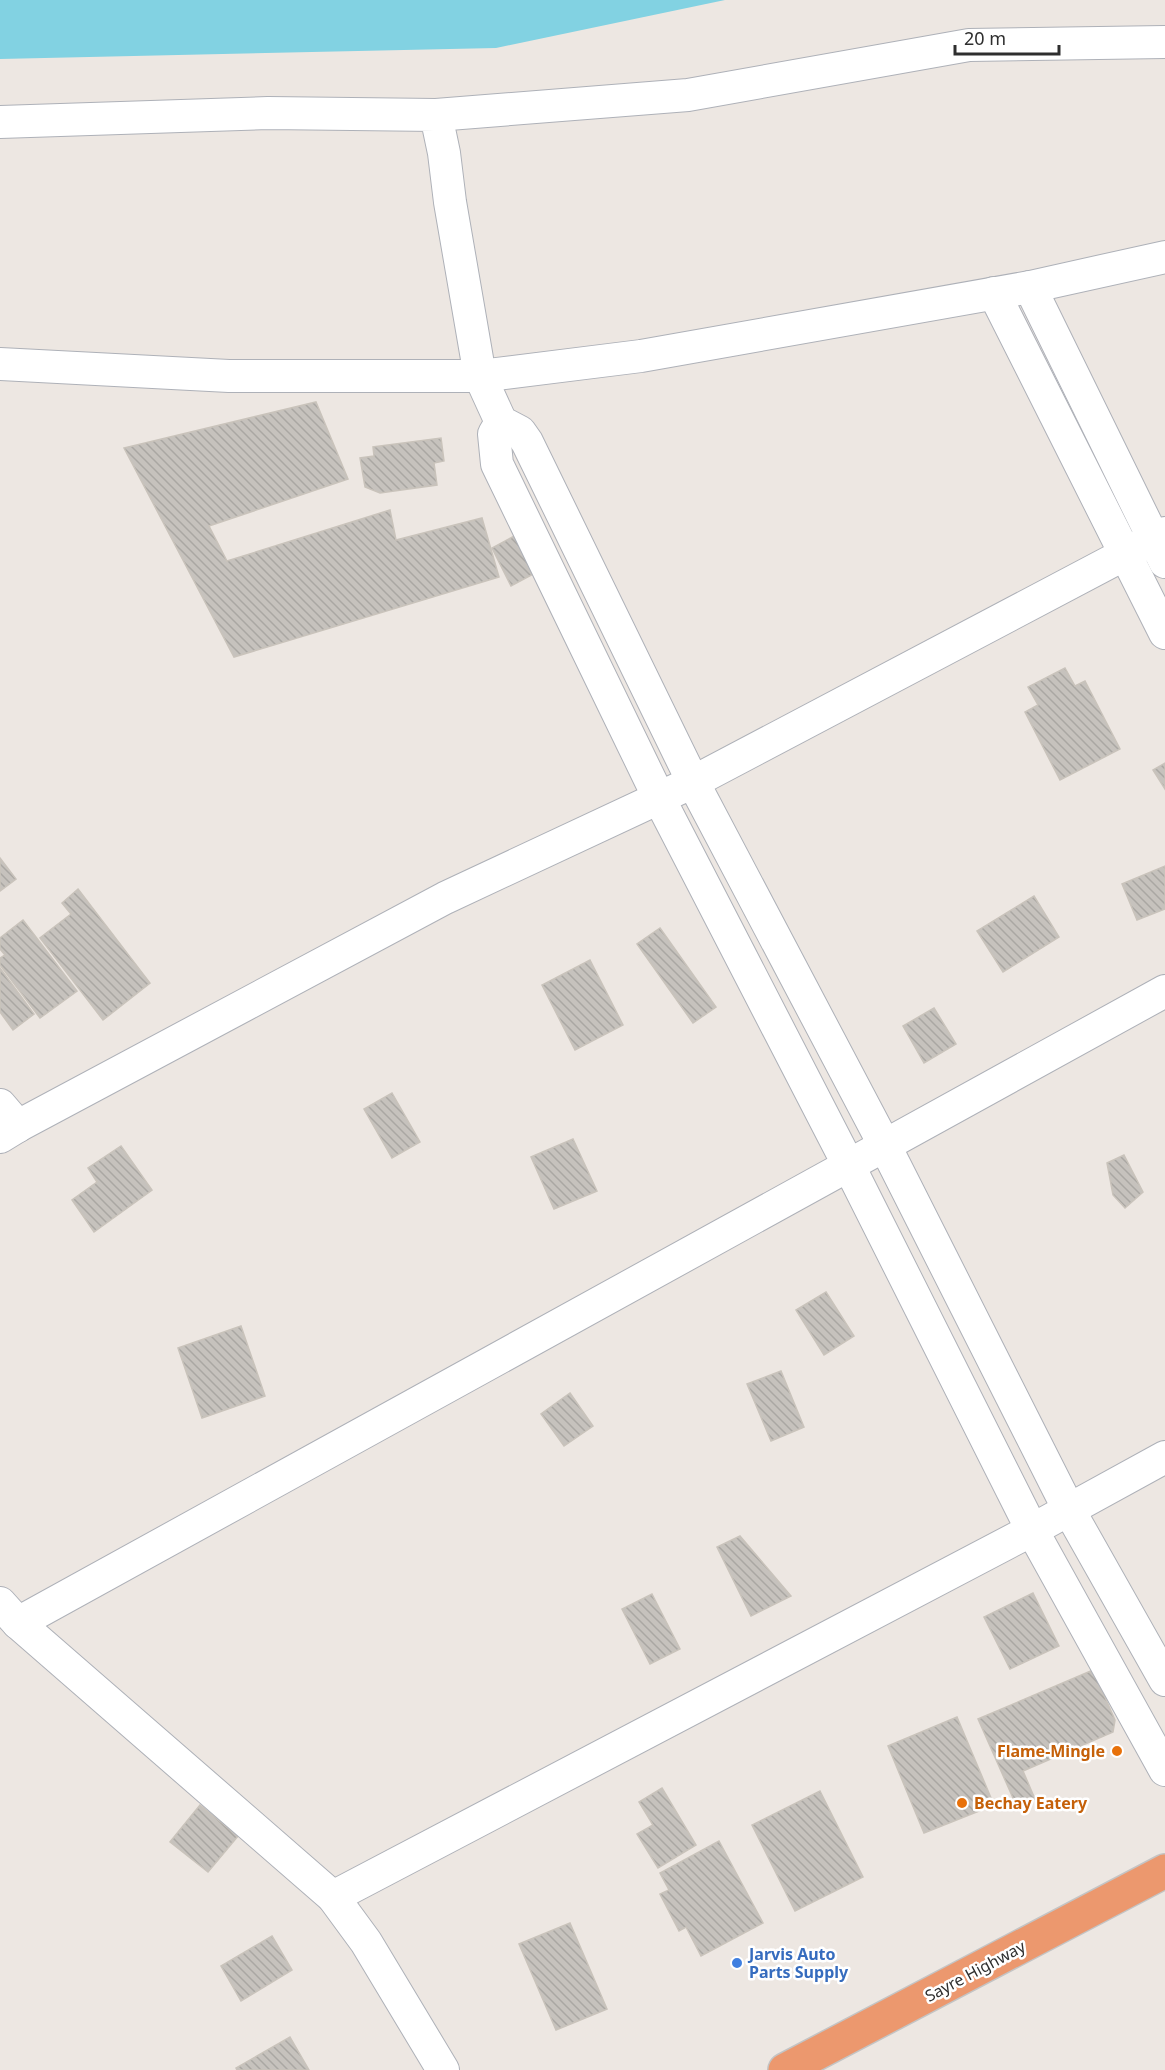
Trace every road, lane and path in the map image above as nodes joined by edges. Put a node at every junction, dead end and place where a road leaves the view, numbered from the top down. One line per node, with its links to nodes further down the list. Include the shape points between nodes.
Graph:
1 (1165, 42): 2 (street, via 969,45 688,95)
2 (436, 116): 3 (street, via 268,113); 8 (street)
3 (0, 122)
4 (1165, 257): 5 (street)
5 (1030, 287): 6 (street); 10 (street)
6 (994, 293): 8 (street, via 641,356); 11 (street)
7 (0, 364): 8 (street, via 229,376)
8 (480, 376): 9 (street)
9 (501, 422): 13 (street, via 520,432 527,442); 14 (street, via 494,434 497,464)
10 (1161, 545): 11 (street)
11 (1126, 555): 12 (street); 13 (street)
12 (1165, 633)
13 (693, 782): 14 (street); 17 (street)
14 (659, 798): 16 (street, via 445,898); 18 (street)
15 (1165, 990): 17 (street)
16 (6, 1123)
17 (885, 1146): 18 (street); 20 (street)
18 (849, 1166): 21 (street); 22 (street)
19 (1165, 1457): 20 (street)
20 (1069, 1510): 21 (street); 23 (street)
21 (1032, 1530): 24 (street); 26 (street)
22 (9, 1613): 26 (street)
23 (1165, 1680)
24 (1165, 1770)
25 (1165, 1871): 28 (highway, Sayre Highway)
26 (333, 1897): 27 (street, via 366,1942)
27 (443, 2070)
28 (785, 2070)

